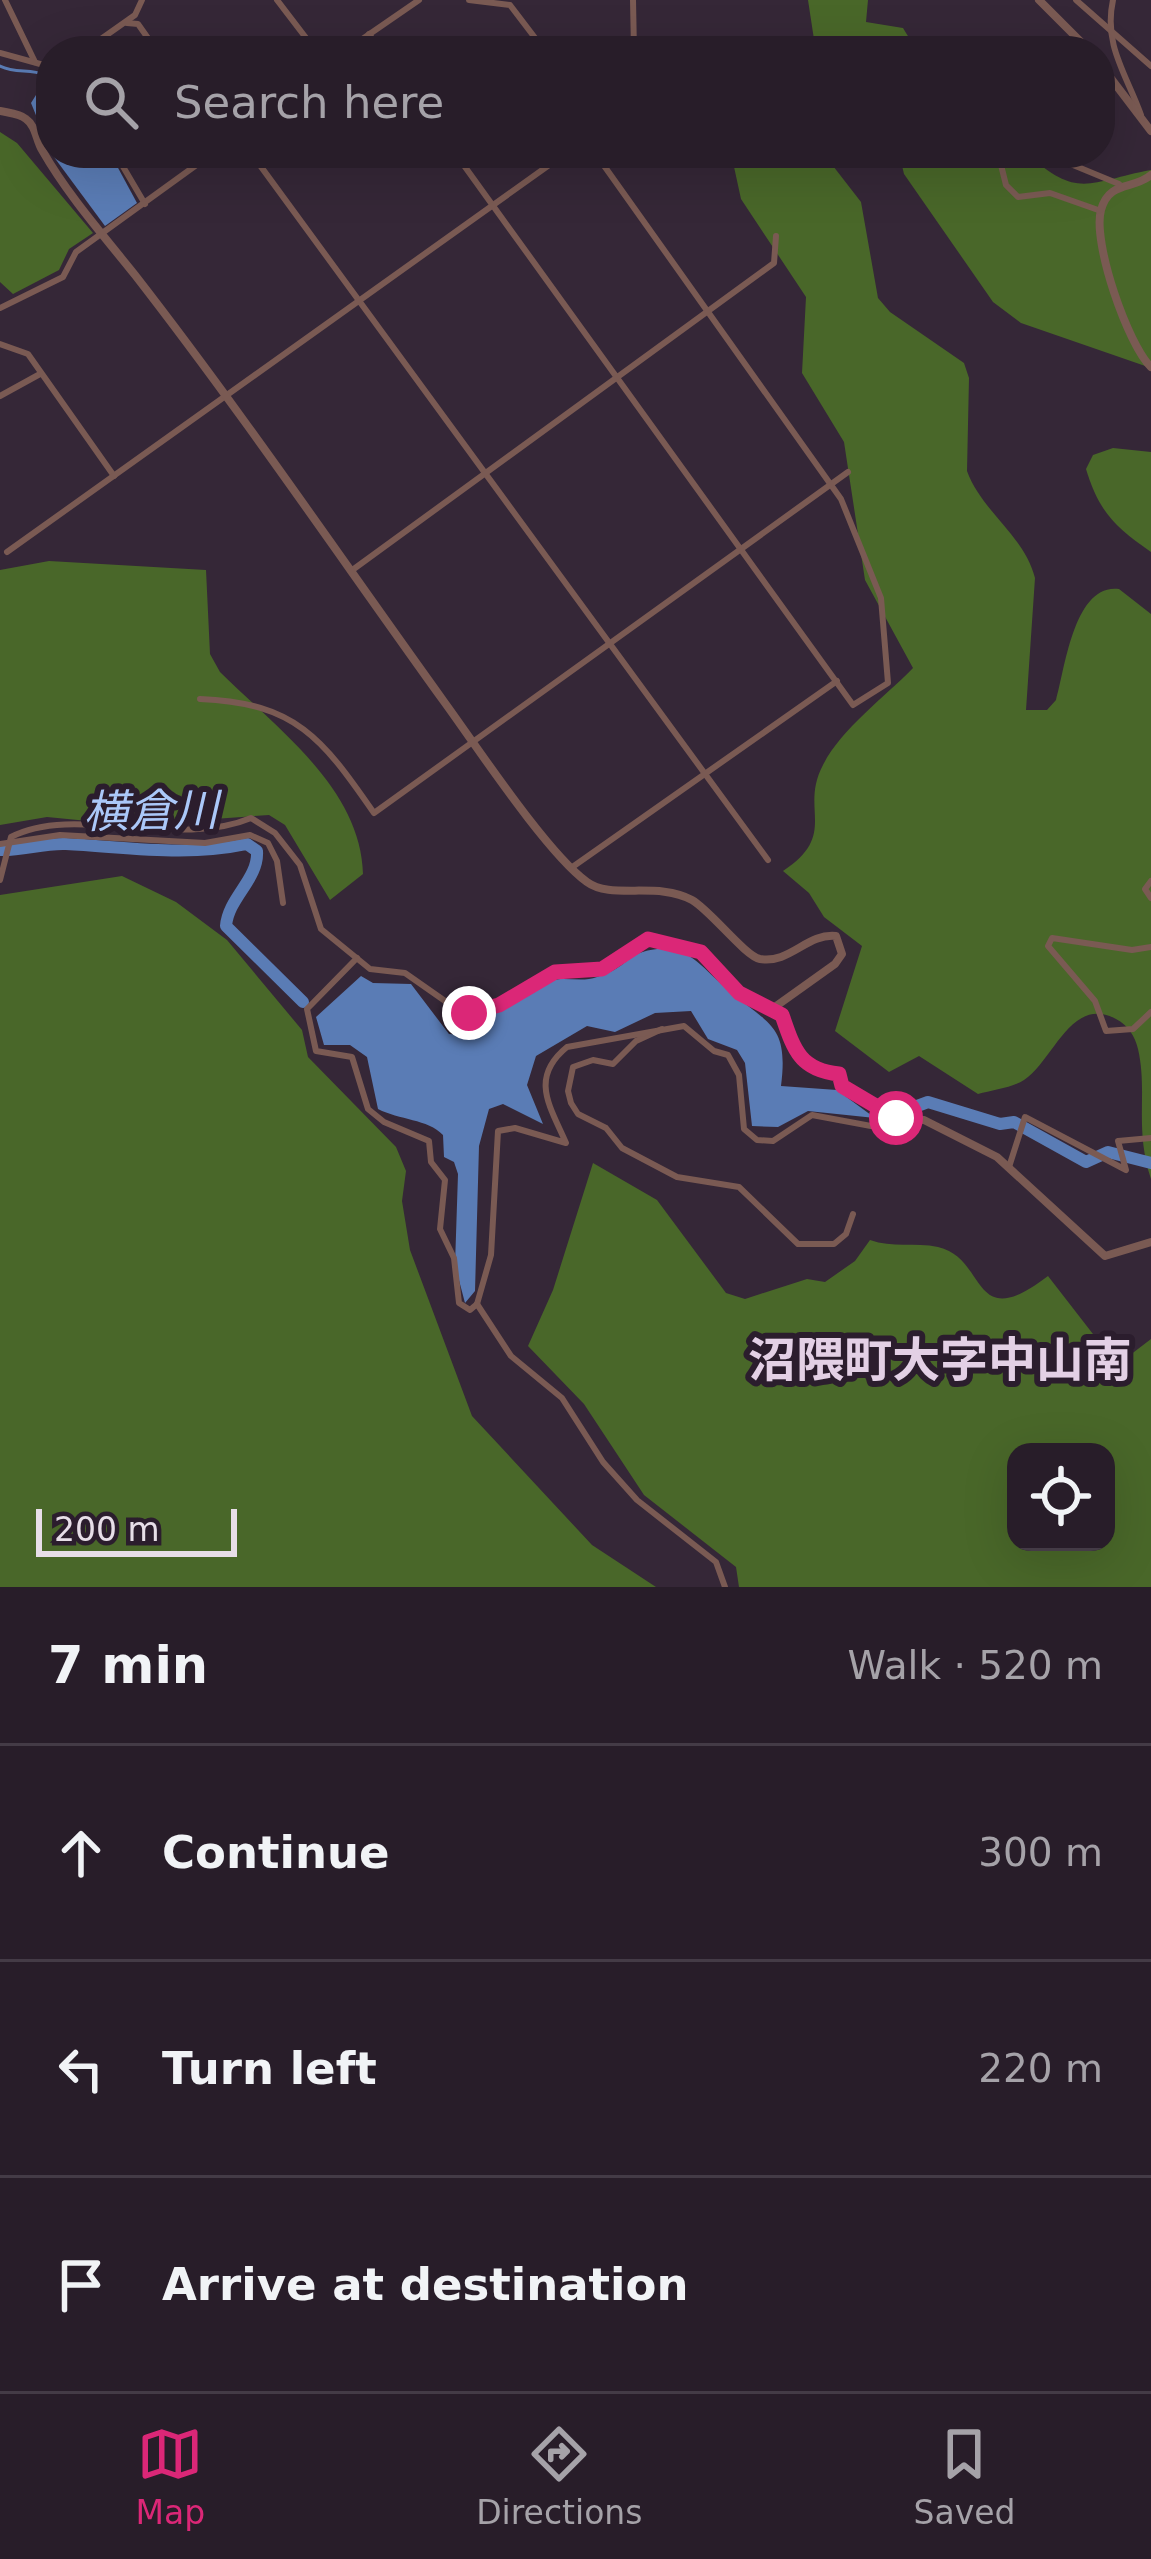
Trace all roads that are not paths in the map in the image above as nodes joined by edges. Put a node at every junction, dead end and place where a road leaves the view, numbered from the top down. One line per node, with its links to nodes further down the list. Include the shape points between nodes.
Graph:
1 (5, 0): 23 (street)
2 (142, 0): 10 (street)
3 (277, 0): 15 (street)
4 (419, 0): 12 (street)
5 (469, 0): 17 (street, via 510,5)
6 (633, 0): 18 (street)
7 (1039, 0): 19 (street)
8 (1076, 0): 11 (street)
9 (1113, 0): 11 (street)
10 (124, 22): 13 (street); 14 (street)
11 (1108, 25): 20 (street); 24 (street)
12 (369, 34): 16 (street)
13 (105, 36)
14 (147, 36)
15 (305, 36)
16 (366, 36)
17 (534, 36)
18 (634, 36)
19 (1075, 36)
20 (1112, 36)
21 (1115, 44): 27 (street)
22 (0, 53): 23 (street)
23 (35, 62)
24 (1151, 66)
25 (1115, 83): 27 (street)
26 (0, 111): 29 (street, via 22,116)
27 (1142, 117): 28 (street)
28 (1151, 131)
29 (36, 135)
30 (56, 168): 44 (street)
31 (124, 168): 41 (street)
32 (193, 168): 41 (street)
33 (262, 168): 46 (street)
34 (465, 168): 42 (street)
35 (546, 168): 42 (street)
36 (606, 168): 48 (street)
37 (1002, 168): 43 (street, via 1018,197 1050,194)
38 (1080, 168): 40 (street)
39 (1151, 175): 40 (street)
40 (1119, 184): 43 (street)
41 (145, 204): 44 (street)
42 (493, 207): 46 (street); 52 (street)
43 (1101, 211): 50 (street, via 1104,251 1132,345)
44 (102, 233): 47 (street, via 76,252 63,277); 53 (street)
45 (776, 236): 48 (street, via 774,262)
46 (362, 302): 53 (street); 56 (street)
47 (0, 308)
48 (707, 312): 52 (street); 58 (street)
49 (0, 344): 51 (street, via 28,354)
50 (1151, 367)
51 (40, 374): 54 (street); 57 (street)
52 (617, 378): 56 (street); 59 (street)
53 (229, 395): 57 (street); 61 (street)
54 (0, 396)
55 (848, 472): 58 (street)
56 (485, 475): 61 (street); 62 (street)
57 (114, 476): 60 (street)
58 (832, 484): 59 (street); 63 (street, via 881,598 888,683 853,704)
59 (741, 549): 62 (street); 63 (street)
60 (7, 551)
61 (351, 572): 65 (street)
62 (607, 646): 65 (street); 66 (street)
63 (837, 681): 66 (street)
64 (200, 699): 65 (street, via 270,708 303,725 374,813)
65 (473, 742): 69 (street)
66 (706, 775): 68 (street); 69 (street)
67 (0, 844): 73 (street, via 60,835 206,843 250,835 268,843 277,861)
68 (767, 860)
69 (571, 868): 76 (street, via 605,890 657,888 689,898 763,959 836,935 836,964)
70 (0, 880): 75 (street, via 11,838 58,826 198,830 251,818 300,865 321,929)
71 (1151, 881): 72 (street)
72 (1151, 898)
73 (283, 903)
74 (1151, 947): 77 (street, via 1052,938 1048,946 1095,1001 1106,1031 1133,1028)
75 (357, 958): 76 (street, via 370,969 419,979 455,1008 479,1013 555,972 602,969 638,941 673,941 701,952 739,993); 84 (street, via 307,1009 308,1032 316,1051 352,1057 368,1109 429,1141 431,1162 445,1180 440,1228 454,1258 459,1304)
76 (772, 1009): 79 (street, via 800,1060 839,1074 842,1086)
77 (1151, 1012)
78 (670, 1024): 79 (street, via 728,1055 739,1076 744,1129 757,1140 773,1141 812,1114 872,1126); 82 (street, via 636,1041 615,1064 573,1067 568,1091 578,1114 606,1128 632,1156 677,1177 740,1187 798,1244 834,1244); 84 (street, via 583,1042 556,1056 543,1088 566,1143 515,1128 497,1131 491,1256)
79 (896, 1118): 81 (street, via 936,1125)
80 (1151, 1138): 81 (street, via 1118,1142 1126,1170 1025,1117)
81 (1010, 1167): 83 (street, via 1105,1256)
82 (853, 1214)
83 (1151, 1242)
84 (477, 1304): 85 (street, via 512,1356 562,1398 637,1500 716,1562)
85 (725, 1587)

